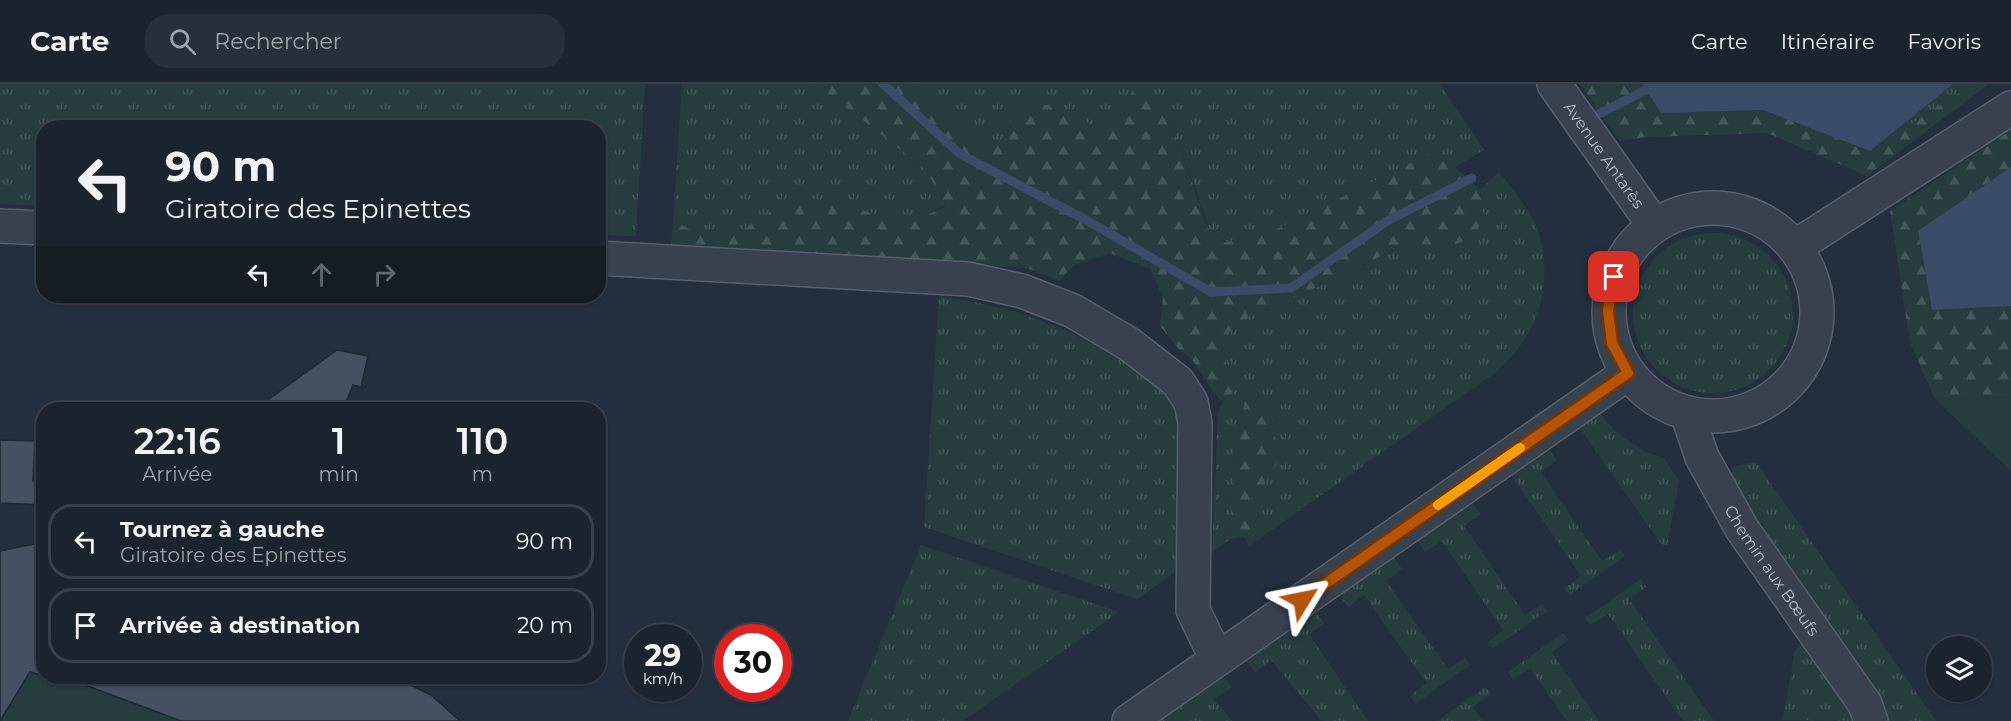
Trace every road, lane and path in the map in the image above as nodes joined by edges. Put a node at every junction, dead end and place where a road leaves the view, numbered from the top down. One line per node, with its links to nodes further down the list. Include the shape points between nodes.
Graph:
1 (1554, 84): 3 (street, Avenue Antarès)
2 (2011, 108): 6 (street)
3 (1654, 225): 6 (street, via 1682,212 1713,207 1744,212 1772,225); 8 (street, via 1629,248 1614,277 1608,310 1612,343)
4 (0, 226): 5 (street)
5 (36, 228)
6 (1795, 247): 9 (street, via 1811,275 1818,307 1814,339 1801,369 1779,393 1751,410 1719,417)
7 (606, 258): 10 (street, via 968,279 1022,291 1072,311 1129,344 1178,382 1191,402 1195,423 1193,610)
8 (1628, 373): 9 (street, via 1664,405); 10 (street)
9 (1687, 414): 12 (street, Chemin aux Bœufs, via 1702,457 1742,529 1865,704)
10 (1220, 657): 11 (street)
11 (1129, 721)
12 (1870, 721)

